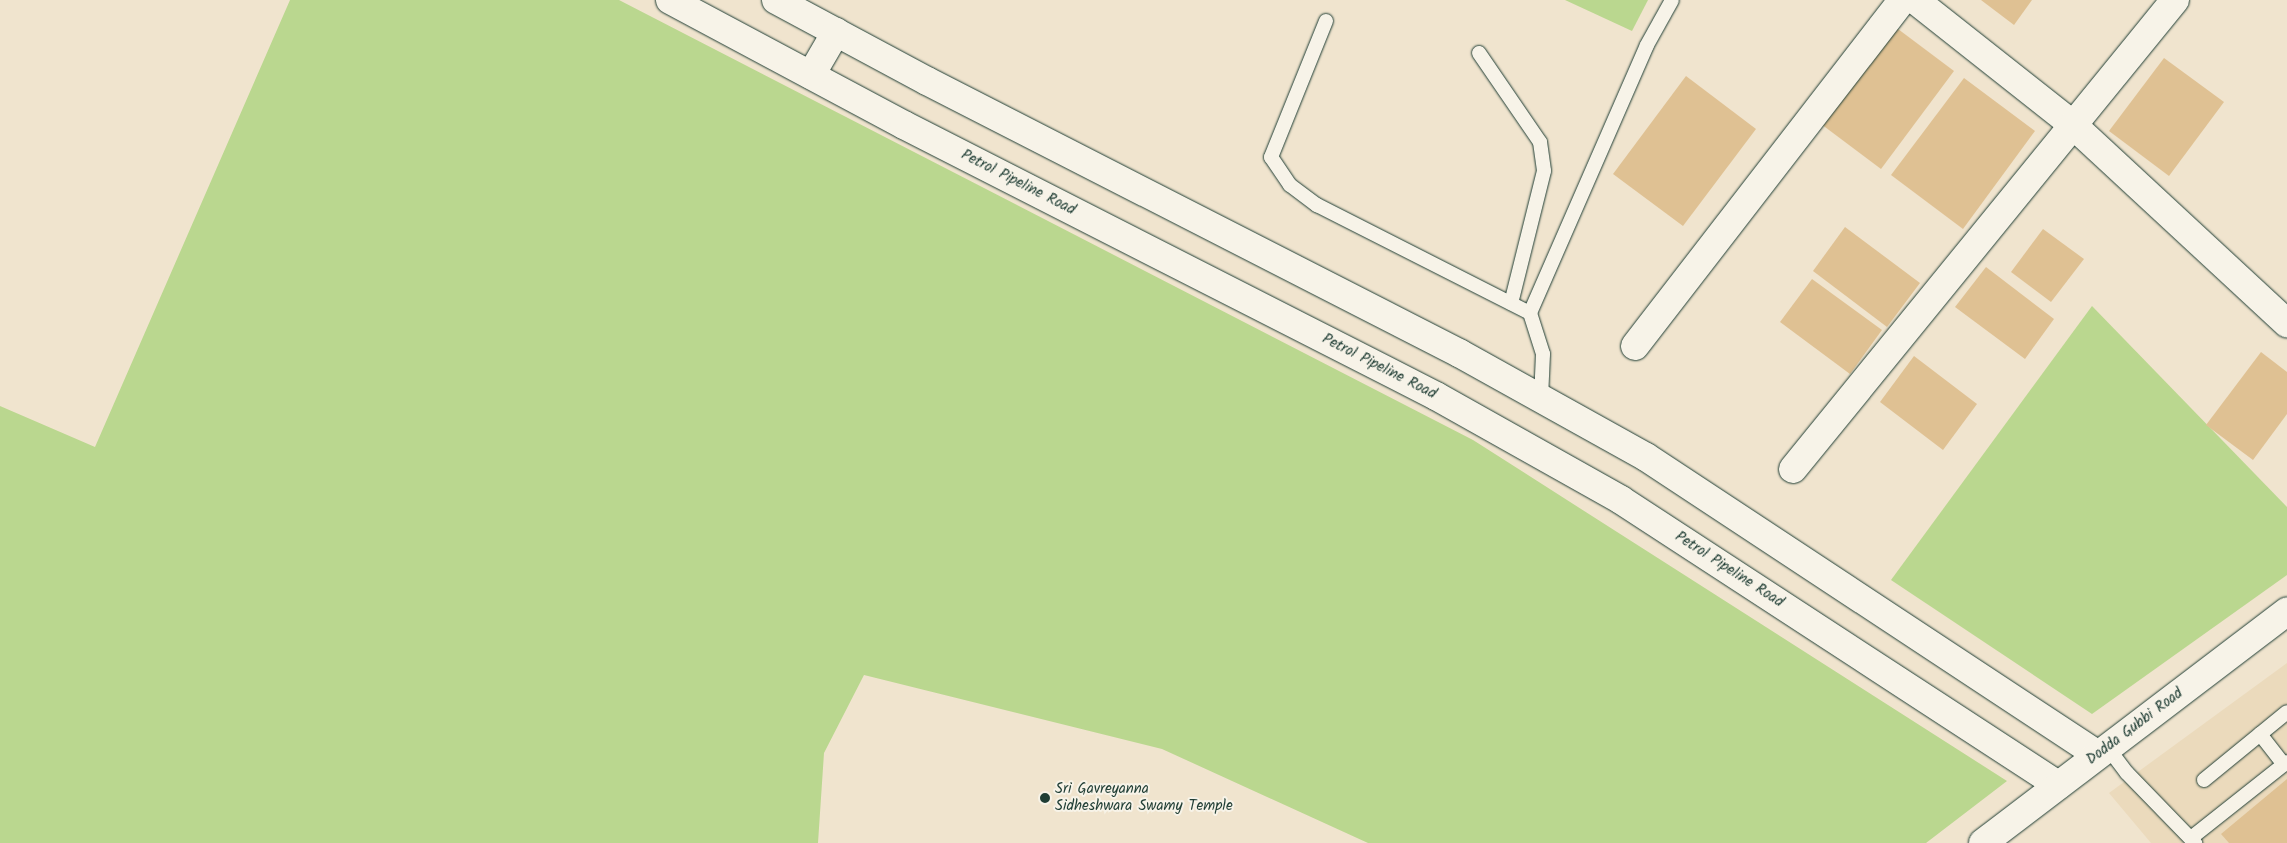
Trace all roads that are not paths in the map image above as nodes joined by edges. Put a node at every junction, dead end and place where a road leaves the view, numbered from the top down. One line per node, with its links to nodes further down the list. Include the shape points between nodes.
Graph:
1 (670, 0): 10 (main road, Petrol Pipeline Road)
2 (776, 0): 8 (main road)
3 (1672, 0): 13 (lane, via 1647,45)
4 (1902, 0): 15 (main road)
5 (1915, 0): 11 (main road)
6 (2174, 0): 11 (main road)
7 (1326, 21): 12 (lane, via 1271,157 1290,185 1317,205)
8 (836, 32): 10 (main road); 16 (main road)
9 (1479, 53): 12 (lane, via 1540,142 1544,171)
10 (811, 75): 24 (main road, Petrol Pipeline Road, via 1436,396 1621,500)
11 (2074, 125): 14 (main road); 17 (main road)
12 (1511, 303): 13 (lane)
13 (1530, 313): 16 (lane, via 1543,354)
14 (2287, 323)
15 (1635, 346)
16 (1541, 398): 21 (main road, via 1646,457)
17 (1792, 470)
18 (2287, 611): 21 (main road, Dodda Gubbi Road)
19 (2287, 712): 20 (lane)
20 (2260, 734): 22 (lane); 23 (lane)
21 (2103, 752): 24 (main road, Dodda Gubbi Road); 25 (lane)
22 (2285, 764): 25 (lane)
23 (2204, 780)
24 (2058, 785): 26 (main road, Dodda Gubbi Road)
25 (2193, 840)
26 (1983, 843)

